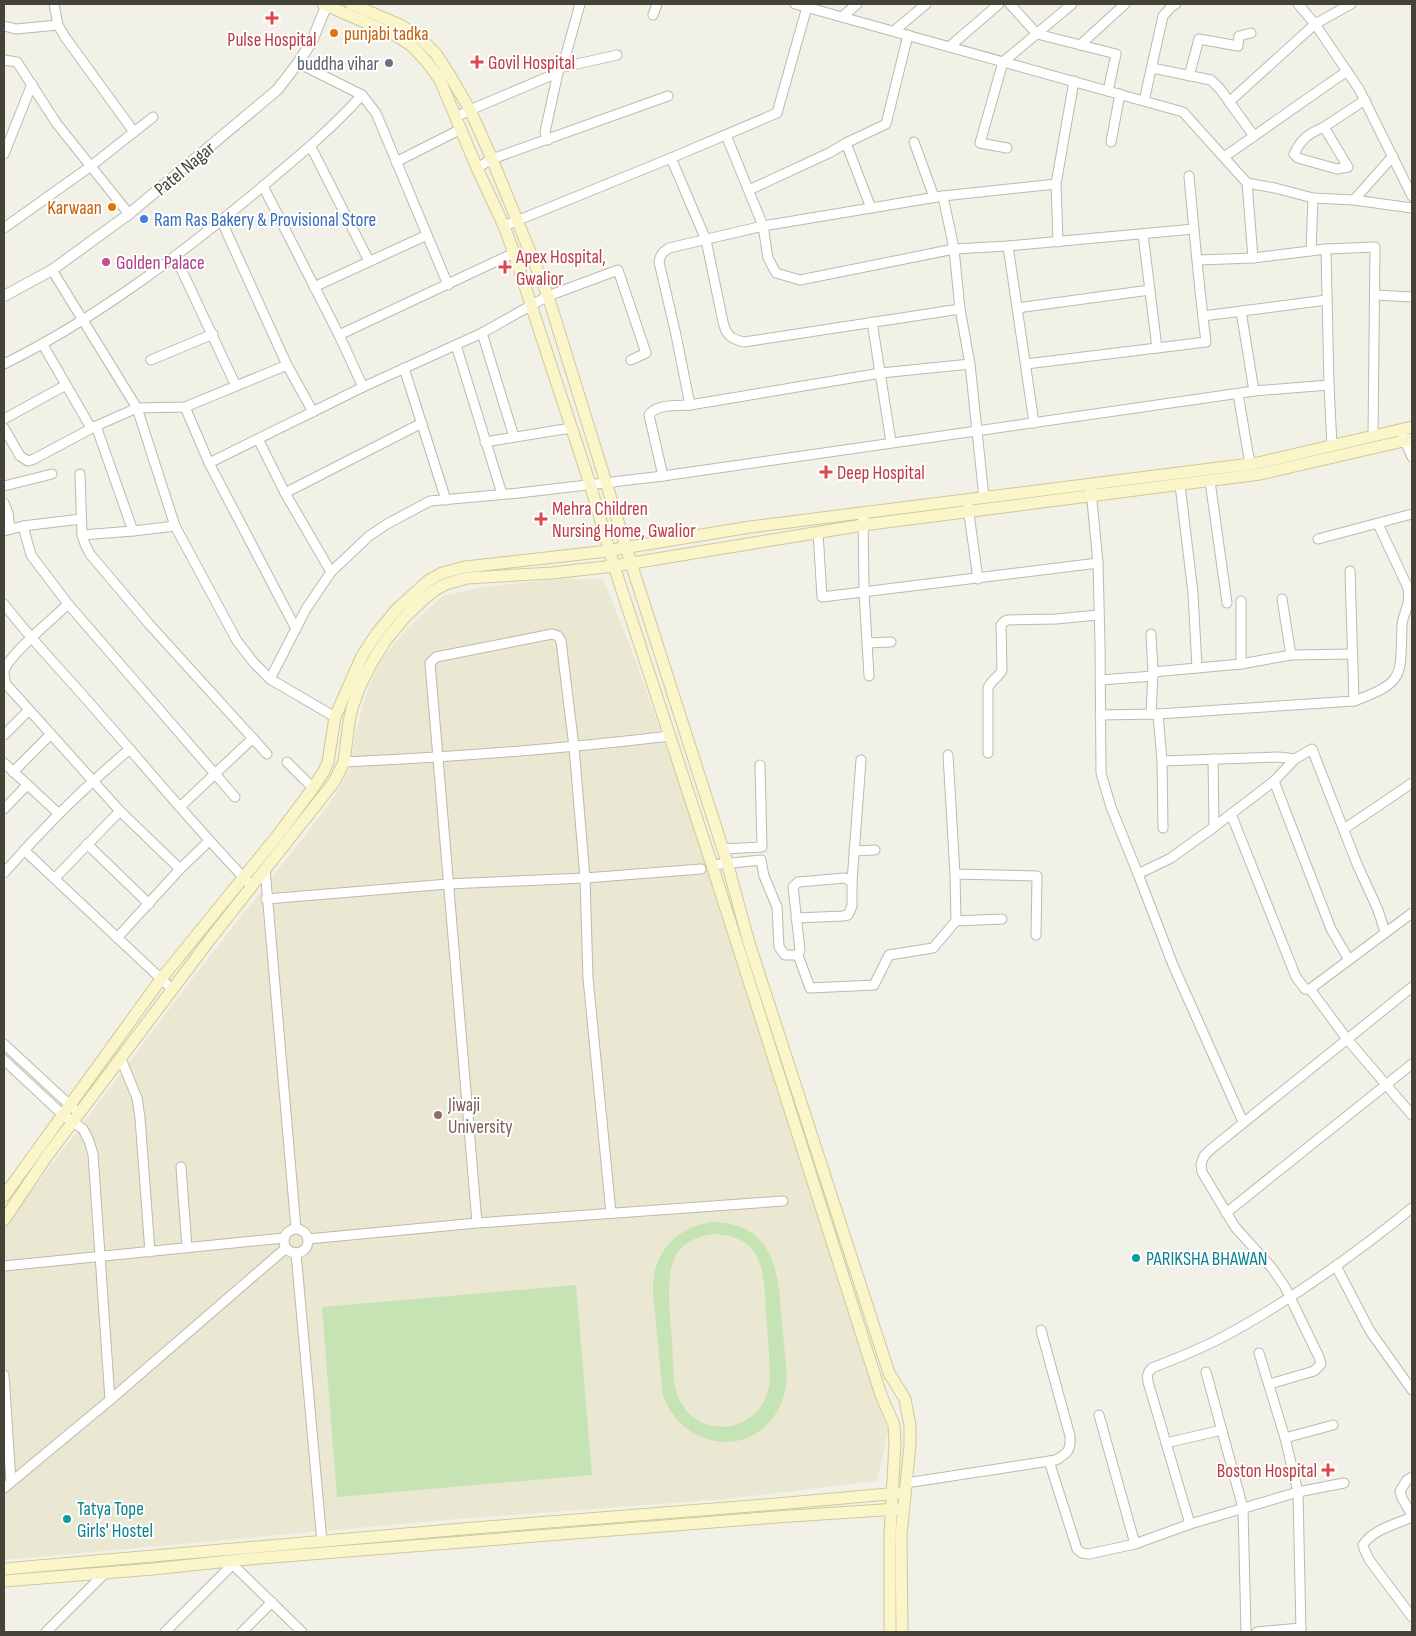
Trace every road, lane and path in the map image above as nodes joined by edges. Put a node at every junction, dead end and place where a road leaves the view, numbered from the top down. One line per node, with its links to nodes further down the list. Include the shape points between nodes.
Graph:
1 (54, 4): 21 (street)
2 (325, 4): 32 (street, Patel Nagar, via 312,41); 48 (main road, via 395,35 412,46 440,80)
3 (351, 4): 46 (main road, via 419,37 436,54)
4 (580, 4): 33 (street, via 565,58)
5 (657, 4): 18 (street)
6 (795, 4): 16 (street)
7 (857, 4): 19 (street)
8 (926, 4): 17 (street)
9 (999, 4): 28 (street)
10 (1010, 4): 25 (street)
11 (1072, 4): 25 (street)
12 (1125, 4): 27 (street)
13 (1176, 4): 34 (street, via 1163,16)
14 (1298, 4): 20 (street)
15 (1351, 4): 20 (street)
16 (812, 7): 19 (street); 52 (street, via 777,113)
17 (916, 7): 23 (street)
18 (653, 15)
19 (842, 17): 23 (street)
20 (1315, 24): 35 (street); 45 (street)
21 (58, 25): 22 (street, via 16,29); 51 (street)
22 (4, 26)
23 (894, 31): 26 (street)
24 (1251, 33): 36 (street, via 1239,36 1238,46 1199,38)
25 (1037, 34): 27 (street); 31 (street)
26 (908, 35): 28 (street); 55 (street, via 886,124)
27 (1080, 45): 39 (street, via 1116,54)
28 (949, 47): 31 (street)
29 (618, 56): 33 (street)
30 (4, 60): 38 (street, via 17,62)
31 (1003, 62): 37 (street); 59 (street, via 980,143)
32 (298, 63): 41 (street); 79 (street, Patel Nagar, via 277,90)
33 (559, 68): 46 (street, via 550,76); 54 (street, via 545,132)
34 (1152, 68): 36 (street); 44 (street)
35 (1347, 71): 43 (street); 53 (street)
36 (1189, 76): 45 (street, via 1211,80)
37 (1074, 81): 39 (street); 70 (street)
38 (32, 84): 60 (street); 66 (street, via 57,124)
39 (1108, 91): 40 (street)
40 (1120, 94): 44 (street); 57 (street)
41 (362, 95): 58 (street); 65 (street, via 376,113)
42 (668, 96): 54 (street)
43 (1365, 100): 49 (street); 61 (street)
44 (1144, 101): 62 (street, via 1183,112)
45 (1229, 102): 53 (street)
46 (470, 110): 48 (street); 64 (main road)
47 (153, 117): 51 (street)
48 (456, 118): 50 (main road)
49 (1324, 126): 49 (street, via 1334,143 1348,167 1337,169 1294,154 1309,133)
50 (461, 129): 65 (street); 67 (main road)
51 (134, 132): 66 (street)
52 (726, 135): 63 (street); 72 (street)
53 (1254, 136): 62 (street)
54 (548, 140): 64 (street)
55 (846, 142): 72 (street); 77 (street)
56 (914, 142): 74 (street)
57 (1111, 142)
58 (310, 147): 71 (street); 98 (street)
59 (1007, 148)
60 (4, 154)
61 (1393, 156): 73 (street); 76 (street)
62 (1224, 157): 69 (street)
63 (671, 158): 81 (street); 88 (street)
64 (492, 159): 67 (street); 81 (main road)
65 (396, 162): 87 (street)
66 (91, 166): 79 (street); 82 (street)
67 (477, 168): 83 (main road)
68 (1189, 176): 85 (street)
69 (1247, 183): 75 (street); 96 (street)
70 (1056, 184): 74 (street); 89 (street)
71 (262, 186): 80 (street); 101 (street)
72 (749, 190): 84 (street)
73 (1412, 194)
74 (938, 196): 77 (street); 92 (street)
75 (1313, 198): 76 (street); 93 (street)
76 (1354, 200): 78 (street)
77 (871, 208): 84 (street)
78 (1412, 208)
79 (129, 214): 99 (street, Patel Nagar)
80 (221, 220): 95 (street); 126 (street)
81 (518, 220): 83 (street); 105 (main road)
82 (5, 226)
83 (504, 226): 94 (main road)
84 (764, 226): 88 (street); 92 (street, via 768,258 776,273 800,280)
85 (1194, 229): 86 (street); 97 (street)
86 (1143, 234): 89 (street); 102 (street)
87 (427, 235): 98 (street); 100 (street)
88 (706, 240): 114 (street, via 722,322 732,340 744,342); 135 (street, via 669,248 663,252 659,262)
89 (1058, 242): 90 (street)
90 (1008, 246): 92 (street); 109 (street)
91 (1326, 249): 93 (street); 103 (street, via 1375,247); 107 (street)
92 (954, 250): 110 (street)
93 (1312, 251): 96 (street)
94 (514, 253): 100 (street); 108 (main road)
95 (174, 256): 113 (street); 116 (street)
96 (1253, 258): 97 (street)
97 (1198, 260): 112 (street)
98 (369, 261): 101 (street)
99 (52, 270): 104 (street, Patel Nagar); 113 (street)
100 (448, 285): 117 (street)
101 (314, 287): 117 (street)
102 (1150, 290): 109 (street); 120 (street)
103 (1375, 295): 106 (street); 147 (street)
104 (4, 296)
105 (548, 296): 108 (street); 122 (street, via 618,270 646,353); 160 (main road)
106 (1412, 297)
107 (1327, 300): 111 (street); 130 (street)
108 (531, 304): 115 (street); 144 (main road)
109 (1017, 308): 125 (street)
110 (960, 309): 114 (street); 124 (street)
111 (1241, 311): 112 (street); 133 (street)
112 (1203, 316): 120 (street, via 1206,342)
113 (84, 320): 118 (street); 137 (street)
114 (872, 322): 128 (street)
115 (482, 333): 119 (street); 148 (street)
116 (212, 334): 121 (street); 131 (street)
117 (339, 336): 132 (street)
118 (43, 345): 123 (street); 129 (street)
119 (456, 345): 127 (street); 150 (street)
120 (1157, 348): 125 (street)
121 (151, 360)
122 (631, 360)
123 (4, 364)
124 (970, 364): 128 (street); 145 (street)
125 (1026, 364): 141 (street)
126 (287, 365): 131 (street); 138 (street)
127 (404, 368): 132 (street); 140 (street)
128 (881, 373): 135 (street); 151 (street)
129 (66, 385): 139 (street); 142 (street)
130 (1329, 385): 133 (street); 152 (street)
131 (236, 386): 136 (street)
132 (363, 387): 138 (street)
133 (1254, 391): 134 (street)
134 (1238, 394): 141 (street); 155 (street)
135 (690, 405): 158 (street, via 658,408 649,415)
136 (186, 407): 137 (street); 154 (street)
137 (137, 408): 142 (street); 177 (street)
138 (313, 412): 149 (street)
139 (4, 419)
140 (422, 423): 165 (street); 168 (street)
141 (1034, 423): 145 (street)
142 (93, 427): 143 (street, via 28,461 20,456); 179 (street)
143 (4, 428)
144 (571, 428): 148 (street); 161 (main road)
145 (978, 431): 151 (street); 167 (street)
146 (1408, 434): 147 (main road); 153 (street); 159 (main road, via 1260,474)
147 (1373, 436): 152 (main road)
148 (514, 437): 150 (street)
149 (258, 439): 154 (street); 165 (street)
150 (485, 442): 166 (street)
151 (890, 442): 158 (street)
152 (1332, 446): 155 (main road)
153 (1412, 457)
154 (209, 463): 201 (street)
155 (1250, 464): 164 (main road)
156 (52, 474): 163 (street)
157 (80, 474): 173 (street)
158 (663, 476): 160 (street)
159 (1210, 481): 162 (main road); 197 (street)
160 (606, 482): 161 (street); 185 (main road)
161 (590, 484): 166 (street); 186 (main road)
162 (1180, 485): 164 (main road); 210 (street, via 1193,593)
163 (4, 486)
164 (1091, 490): 167 (main road); 170 (main road); 188 (street)
165 (286, 493): 191 (street)
166 (502, 494): 168 (street)
167 (984, 498): 170 (main road)
168 (446, 500): 191 (street, via 430,501 387,524 369,536)
169 (4, 503): 178 (street, via 8,513)
170 (968, 506): 171 (main road); 175 (main road); 192 (street)
171 (863, 513): 175 (street); 180 (main road)
172 (1412, 514): 174 (street)
173 (81, 519): 176 (street); 182 (street)
174 (1378, 524): 183 (street); 216 (street, via 1408,588 1400,670 1388,686)
175 (862, 525): 181 (main road); 193 (street)
176 (24, 526): 178 (street); 199 (street, via 31,554)
177 (175, 526): 179 (street); 213 (street, via 237,641)
178 (7, 530)
179 (133, 531): 182 (street)
180 (728, 531): 184 (main road); 185 (main road)
181 (818, 532): 184 (main road); 193 (street, via 822,597)
182 (82, 535): 226 (street, via 90,554)
183 (1318, 539)
184 (729, 546): 187 (main road)
185 (627, 547): 186 (main road); 187 (main road)
186 (609, 550): 189 (main road); 194 (main road, via 465,567 442,573 428,581)
187 (631, 563): 189 (main road); 260 (main road)
188 (1098, 563): 192 (street); 200 (street)
189 (614, 566): 194 (main road, via 467,578); 225 (main road)
190 (1350, 571): 206 (street)
191 (331, 572): 201 (street)
192 (978, 579): 193 (street)
193 (864, 592): 205 (street)
194 (420, 594): 220 (main road, via 397,610 377,633 362,656); 223 (main road, via 372,662 352,708)
195 (1282, 599): 207 (street)
196 (1241, 601): 209 (street)
197 (1227, 603)
198 (4, 604): 203 (street)
199 (68, 604): 203 (street); 242 (street)
200 (1098, 615): 214 (street); 229 (street, via 1004,621 1001,625 1002,670 988,688)
201 (296, 629): 213 (street)
202 (1151, 634): 211 (street)
203 (30, 638): 208 (street); 228 (street)
204 (891, 642): 205 (street)
205 (867, 643): 212 (street)
206 (1352, 654): 207 (street); 216 (street)
207 (1291, 655): 209 (street)
208 (7, 660): 215 (street)
209 (1241, 664): 210 (street)
210 (1197, 668): 211 (street)
211 (1153, 674): 214 (street); 218 (street)
212 (869, 676)
213 (270, 679): 220 (street)
214 (1100, 680): 219 (street)
215 (4, 683): 217 (street)
216 (1354, 701): 218 (street)
217 (29, 710): 222 (street); 224 (street)
218 (1155, 714): 219 (street); 236 (street)
219 (1100, 715): 272 (street, via 1101,773)
220 (335, 717): 221 (main road)
221 (333, 733): 223 (main road); 247 (main road, via 328,762)
222 (51, 734): 241 (street); 243 (street)
223 (347, 735): 238 (main road)
224 (4, 736)
225 (670, 736): 227 (street); 266 (main road)
226 (253, 738): 230 (street); 242 (street)
227 (574, 748): 232 (street); 232 (street, via 561,641 552,634 432,660); 275 (street)
228 (130, 749): 243 (street); 249 (street)
229 (988, 753)
230 (267, 754)
231 (948, 755): 271 (street)
232 (438, 758): 238 (street); 277 (street)
233 (1295, 759): 235 (street); 244 (street); 256 (street, via 1312,749)
234 (860, 760): 263 (street)
235 (1213, 760): 236 (street); 254 (street)
236 (1162, 761): 255 (street)
237 (287, 762): 247 (street)
238 (344, 762): 268 (main road, via 325,796)
239 (4, 763): 241 (street)
240 (760, 766): 259 (street)
241 (13, 772): 246 (street)
242 (216, 774): 248 (street); 249 (street)
243 (93, 780): 251 (street); 252 (street)
244 (1274, 781): 253 (street); 289 (street, via 1331,929)
245 (1412, 783): 256 (street)
246 (27, 785): 250 (street); 252 (street)
247 (313, 788): 273 (main road)
248 (235, 797)
249 (180, 807): 257 (street)
250 (4, 809)
251 (120, 811): 258 (street); 267 (street)
252 (59, 814): 261 (street)
253 (1231, 814): 254 (street); 292 (street, via 1296,977 1305,989)
254 (1214, 827): 272 (street, via 1171,858)
255 (1163, 828)
256 (1344, 829): 285 (street)
257 (209, 841): 267 (street); 273 (street)
258 (88, 844): 274 (street); 280 (street)
259 (762, 847): 260 (street); 264 (street)
260 (723, 849): 265 (main road)
261 (24, 850): 270 (street); 274 (street)
262 (875, 850): 263 (street)
263 (854, 851): 276 (street)
264 (761, 860): 265 (street); 288 (street, via 777,907 779,947 785,955)
265 (727, 862): 266 (street); 340 (main road, via 748,943 889,1373 905,1399 910,1426)
266 (712, 865): 342 (main road, via 894,1425)
267 (180, 869): 280 (street)
268 (264, 869): 278 (main road); 279 (street)
269 (701, 869): 275 (street)
270 (4, 873)
271 (955, 874): 284 (street); 286 (street, via 1037,876)
272 (1138, 874): 304 (street, via 1173,965)
273 (243, 877): 278 (street); 290 (main road)
274 (55, 878): 287 (street)
275 (585, 878): 277 (street); 309 (street, via 588,978)
276 (852, 882): 282 (street, via 852,906 848,915); 282 (street, via 845,878 798,882 793,887)
277 (448, 884): 279 (street); 312 (street)
278 (251, 886): 293 (main road)
279 (266, 899): 313 (street)
280 (149, 904): 287 (street)
281 (1412, 913): 285 (street)
282 (796, 918): 288 (street)
283 (1002, 919): 284 (street)
284 (956, 921): 288 (street, via 933,948 889,955 874,985 810,988)
285 (1386, 932): 289 (street)
286 (1036, 935)
287 (117, 938): 290 (street)
288 (798, 955)
289 (1349, 960): 292 (street)
290 (161, 979): 293 (street); 300 (main road)
291 (1412, 988): 294 (street)
292 (1310, 989): 294 (street)
293 (173, 990): 296 (main road)
294 (1347, 1039): 299 (street); 304 (street)
295 (4, 1044): 300 (street)
296 (121, 1059): 303 (main road); 318 (street, via 137,1098)
297 (4, 1060): 301 (street)
298 (1412, 1064): 299 (street)
299 (1386, 1084): 302 (street); 310 (street)
300 (70, 1105): 301 (main road); 303 (street)
301 (63, 1115): 303 (street); 306 (main road)
302 (1412, 1115)
303 (76, 1118): 311 (main road); 320 (street, via 93,1154)
304 (1242, 1122): 310 (street, via 1204,1156 1201,1164 1202,1172)
305 (181, 1167): 316 (street)
306 (4, 1196)
307 (782, 1202): 309 (street)
308 (1412, 1208): 322 (street)
309 (611, 1213): 312 (street)
310 (1226, 1213): 323 (street, via 1246,1241 1272,1268)
311 (4, 1220)
312 (477, 1223): 315 (street)
313 (296, 1229): 314 (street); 315 (street, via 304,1232)
314 (284, 1238): 316 (street); 317 (street)
315 (308, 1240): 319 (street, via 306,1247)
316 (187, 1248): 318 (street)
317 (286, 1248): 319 (street); 330 (street)
318 (150, 1252): 320 (street)
319 (296, 1253): 348 (street)
320 (100, 1257): 321 (street); 330 (street)
321 (4, 1266)
322 (1336, 1266): 323 (street); 329 (street, via 1370,1331)
323 (1289, 1298): 328 (street, via 1321,1364 1314,1371); 335 (street, via 1219,1339 1148,1372)
324 (1041, 1330): 336 (street, via 1071,1447 1067,1454)
325 (1259, 1352): 328 (street)
326 (1206, 1372): 333 (street)
327 (4, 1375): 339 (street)
328 (1270, 1384): 334 (street)
329 (1412, 1390)
330 (110, 1400): 339 (street)
331 (1099, 1415): 349 (street)
332 (1333, 1425): 334 (street)
333 (1222, 1430): 335 (street); 343 (street)
334 (1285, 1438): 341 (street)
335 (1166, 1443): 347 (street)
336 (1049, 1461): 340 (street); 349 (street, via 1077,1549 1088,1554)
337 (1412, 1477): 346 (street, via 1400,1491)
338 (1344, 1483): 341 (street)
339 (7, 1485)
340 (906, 1488): 342 (main road); 344 (main road)
341 (1298, 1492): 343 (street); 356 (street)
342 (893, 1493): 345 (main road); 348 (main road)
343 (1243, 1508): 347 (street); 363 (street)
344 (904, 1509): 345 (main road); 362 (main road, via 901,1535)
345 (892, 1510): 350 (main road); 361 (main road)
346 (1412, 1516): 355 (street, via 1373,1535 1363,1545 1370,1561)
347 (1190, 1524): 349 (street)
348 (322, 1542): 351 (main road)
349 (1135, 1544)
350 (230, 1562): 352 (main road); 354 (street); 358 (street)
351 (4, 1569)
352 (105, 1573): 353 (main road); 357 (street)
353 (4, 1581)
354 (272, 1602): 359 (street); 360 (street)
355 (1412, 1617)
356 (1301, 1630): 364 (street)
357 (46, 1632)
358 (164, 1632)
359 (242, 1632)
360 (302, 1632)
361 (890, 1632)
362 (902, 1632)
363 (1246, 1632)
364 (1257, 1632)

